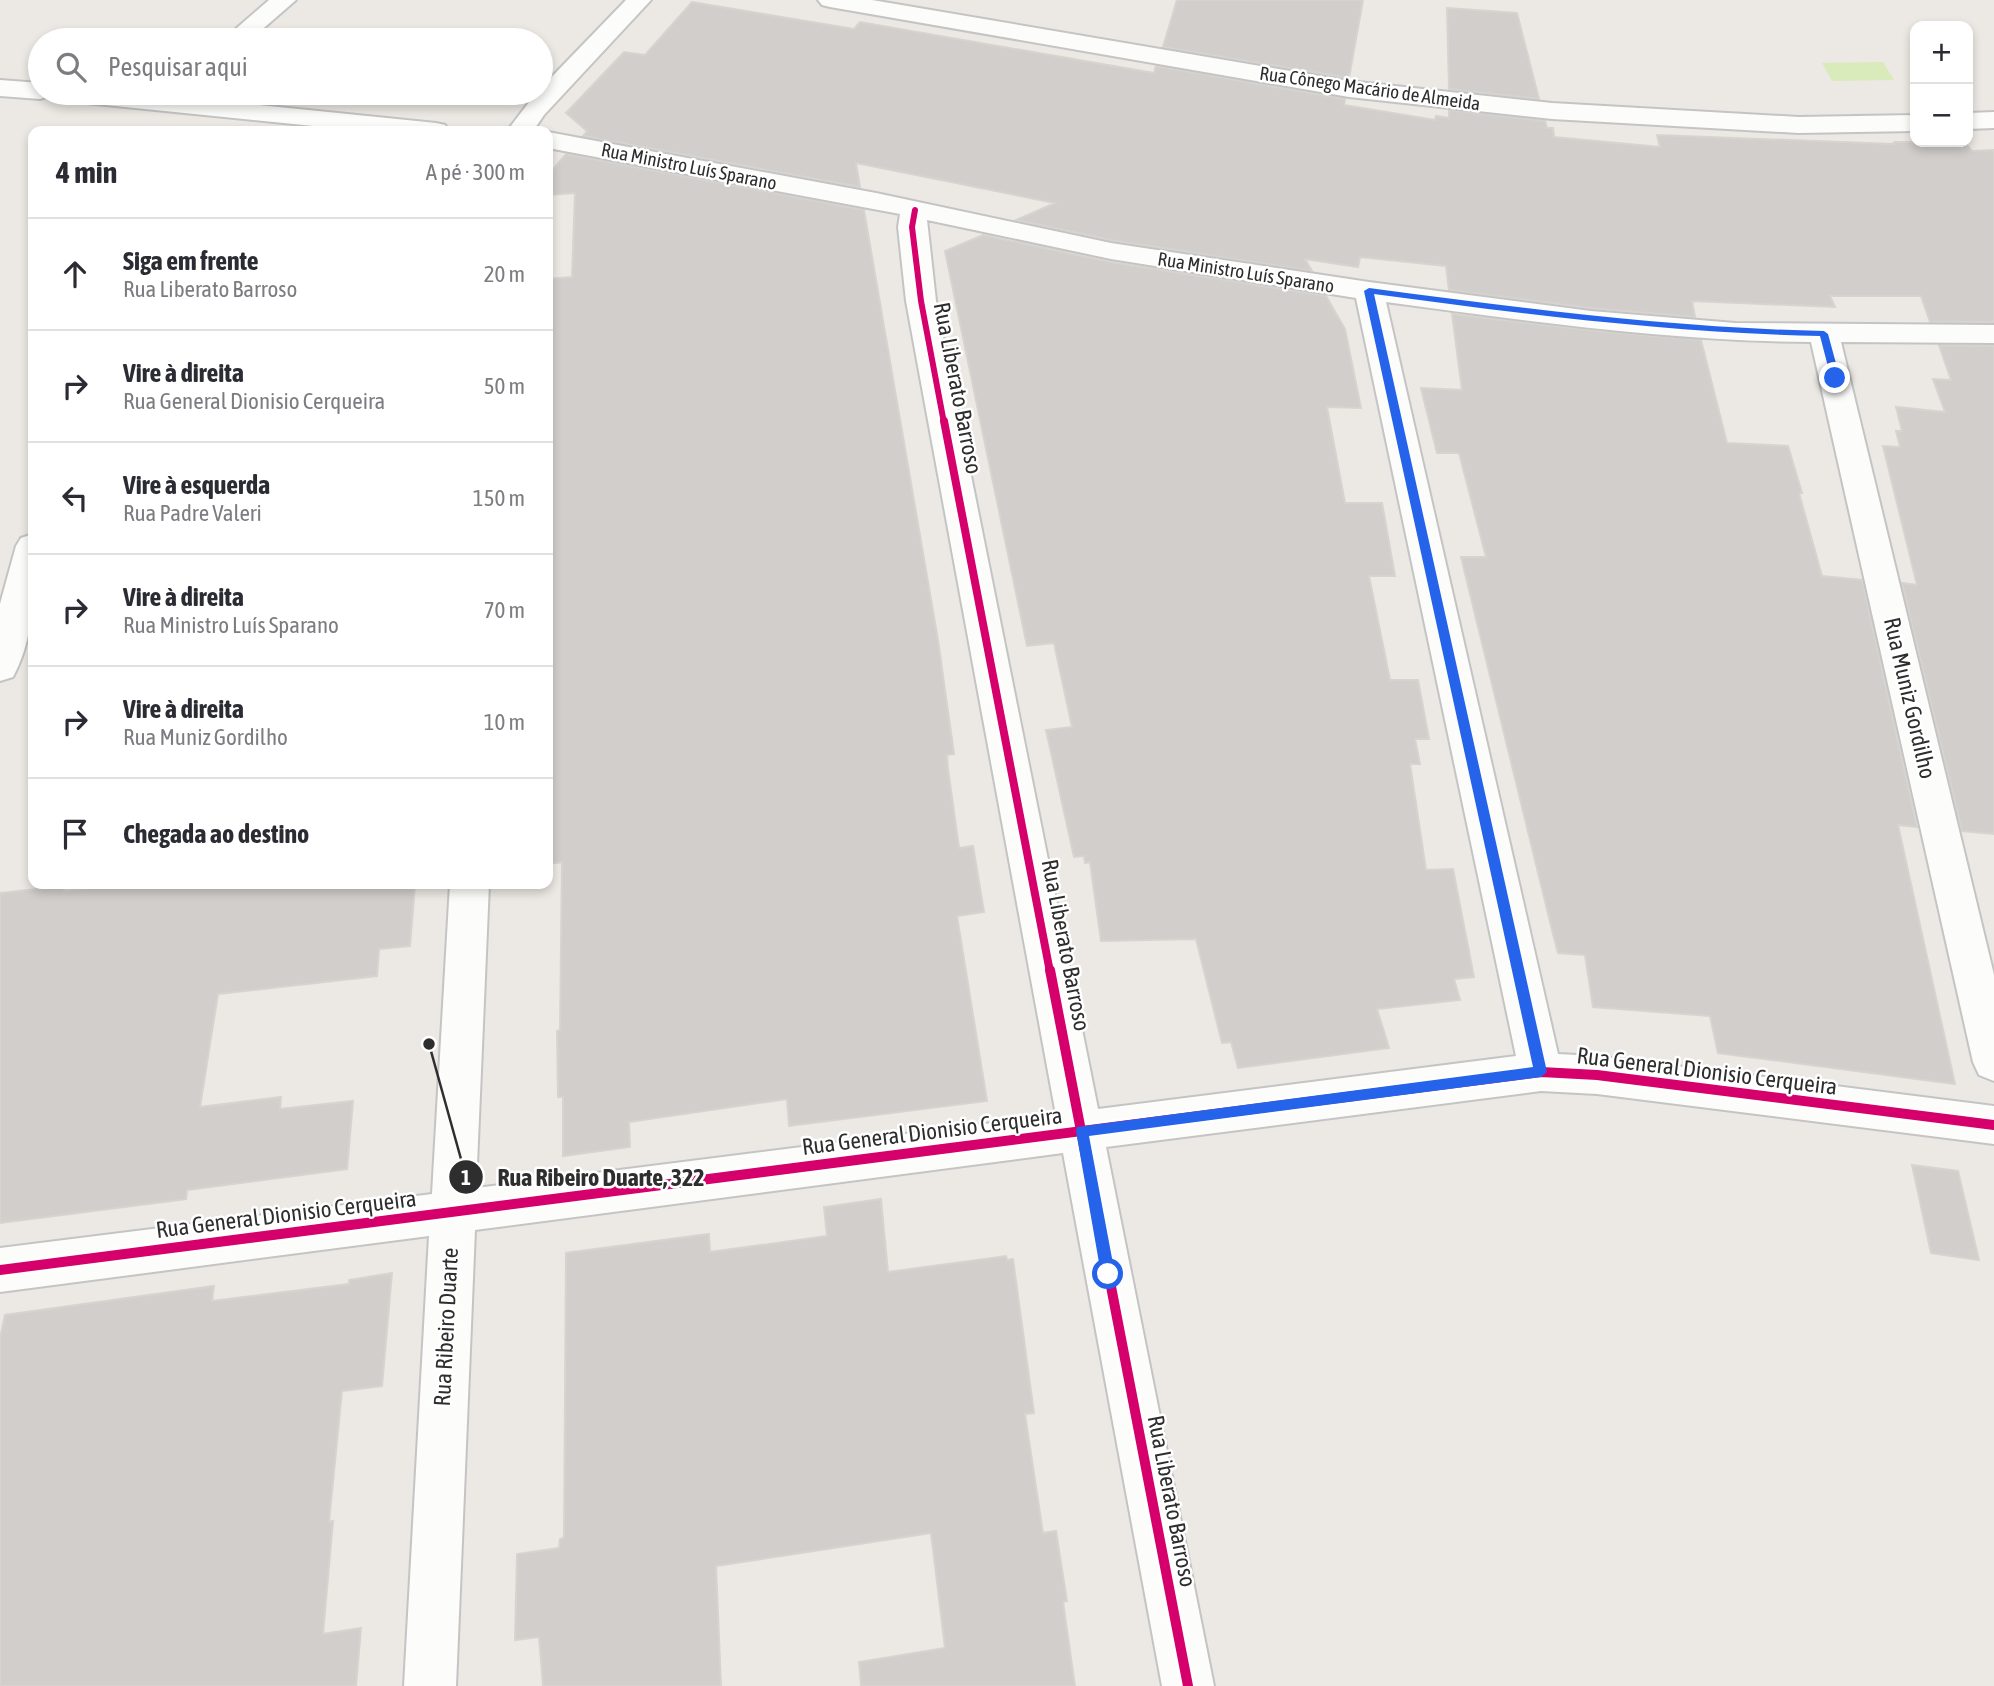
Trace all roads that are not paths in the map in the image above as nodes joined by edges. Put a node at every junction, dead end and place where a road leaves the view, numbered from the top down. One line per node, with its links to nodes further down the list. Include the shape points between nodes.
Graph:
1 (284, 0): 4 (street)
2 (639, 0): 7 (street)
3 (830, 0): 12 (street, Rua Cônego Macário de Almeida, via 1349,89 1566,112 1799,125)
4 (250, 28)
5 (0, 88): 6 (street)
6 (28, 90)
7 (553, 90)
8 (539, 105): 14 (street)
9 (171, 107): 13 (street)
10 (1994, 120): 11 (street)
11 (1973, 121)
12 (1910, 123)
13 (381, 126)
14 (523, 126)
15 (553, 141): 16 (street, Rua Ministro Luís Sparano)
16 (915, 210): 17 (street, Rua Ministro Luís Sparano, via 1111,251); 26 (street, Rua Liberato Barroso, via 912,227 921,301)
17 (1369, 291): 18 (street, Rua Ministro Luís Sparano, via 1591,320); 24 (street)
18 (1824, 334): 19 (street, Rua Ministro Luís Sparano); 23 (street, Rua Muniz Gordilho)
19 (1994, 334)
20 (28, 564): 21 (street)
21 (0, 668)
22 (468, 889): 27 (street, Rua Ribeiro Duarte)
23 (1994, 1062)
24 (1541, 1072): 25 (street, Rua General Dionisio Cerqueira, via 1597,1075); 26 (street, Rua General Dionisio Cerqueira)
25 (1994, 1125)
26 (1082, 1131): 27 (street, Rua General Dionisio Cerqueira); 30 (street, Rua Liberato Barroso)
27 (451, 1212): 28 (street, Rua General Dionisio Cerqueira); 29 (street, Rua Ribeiro Duarte)
28 (0, 1270)
29 (430, 1686)
30 (1188, 1686)

